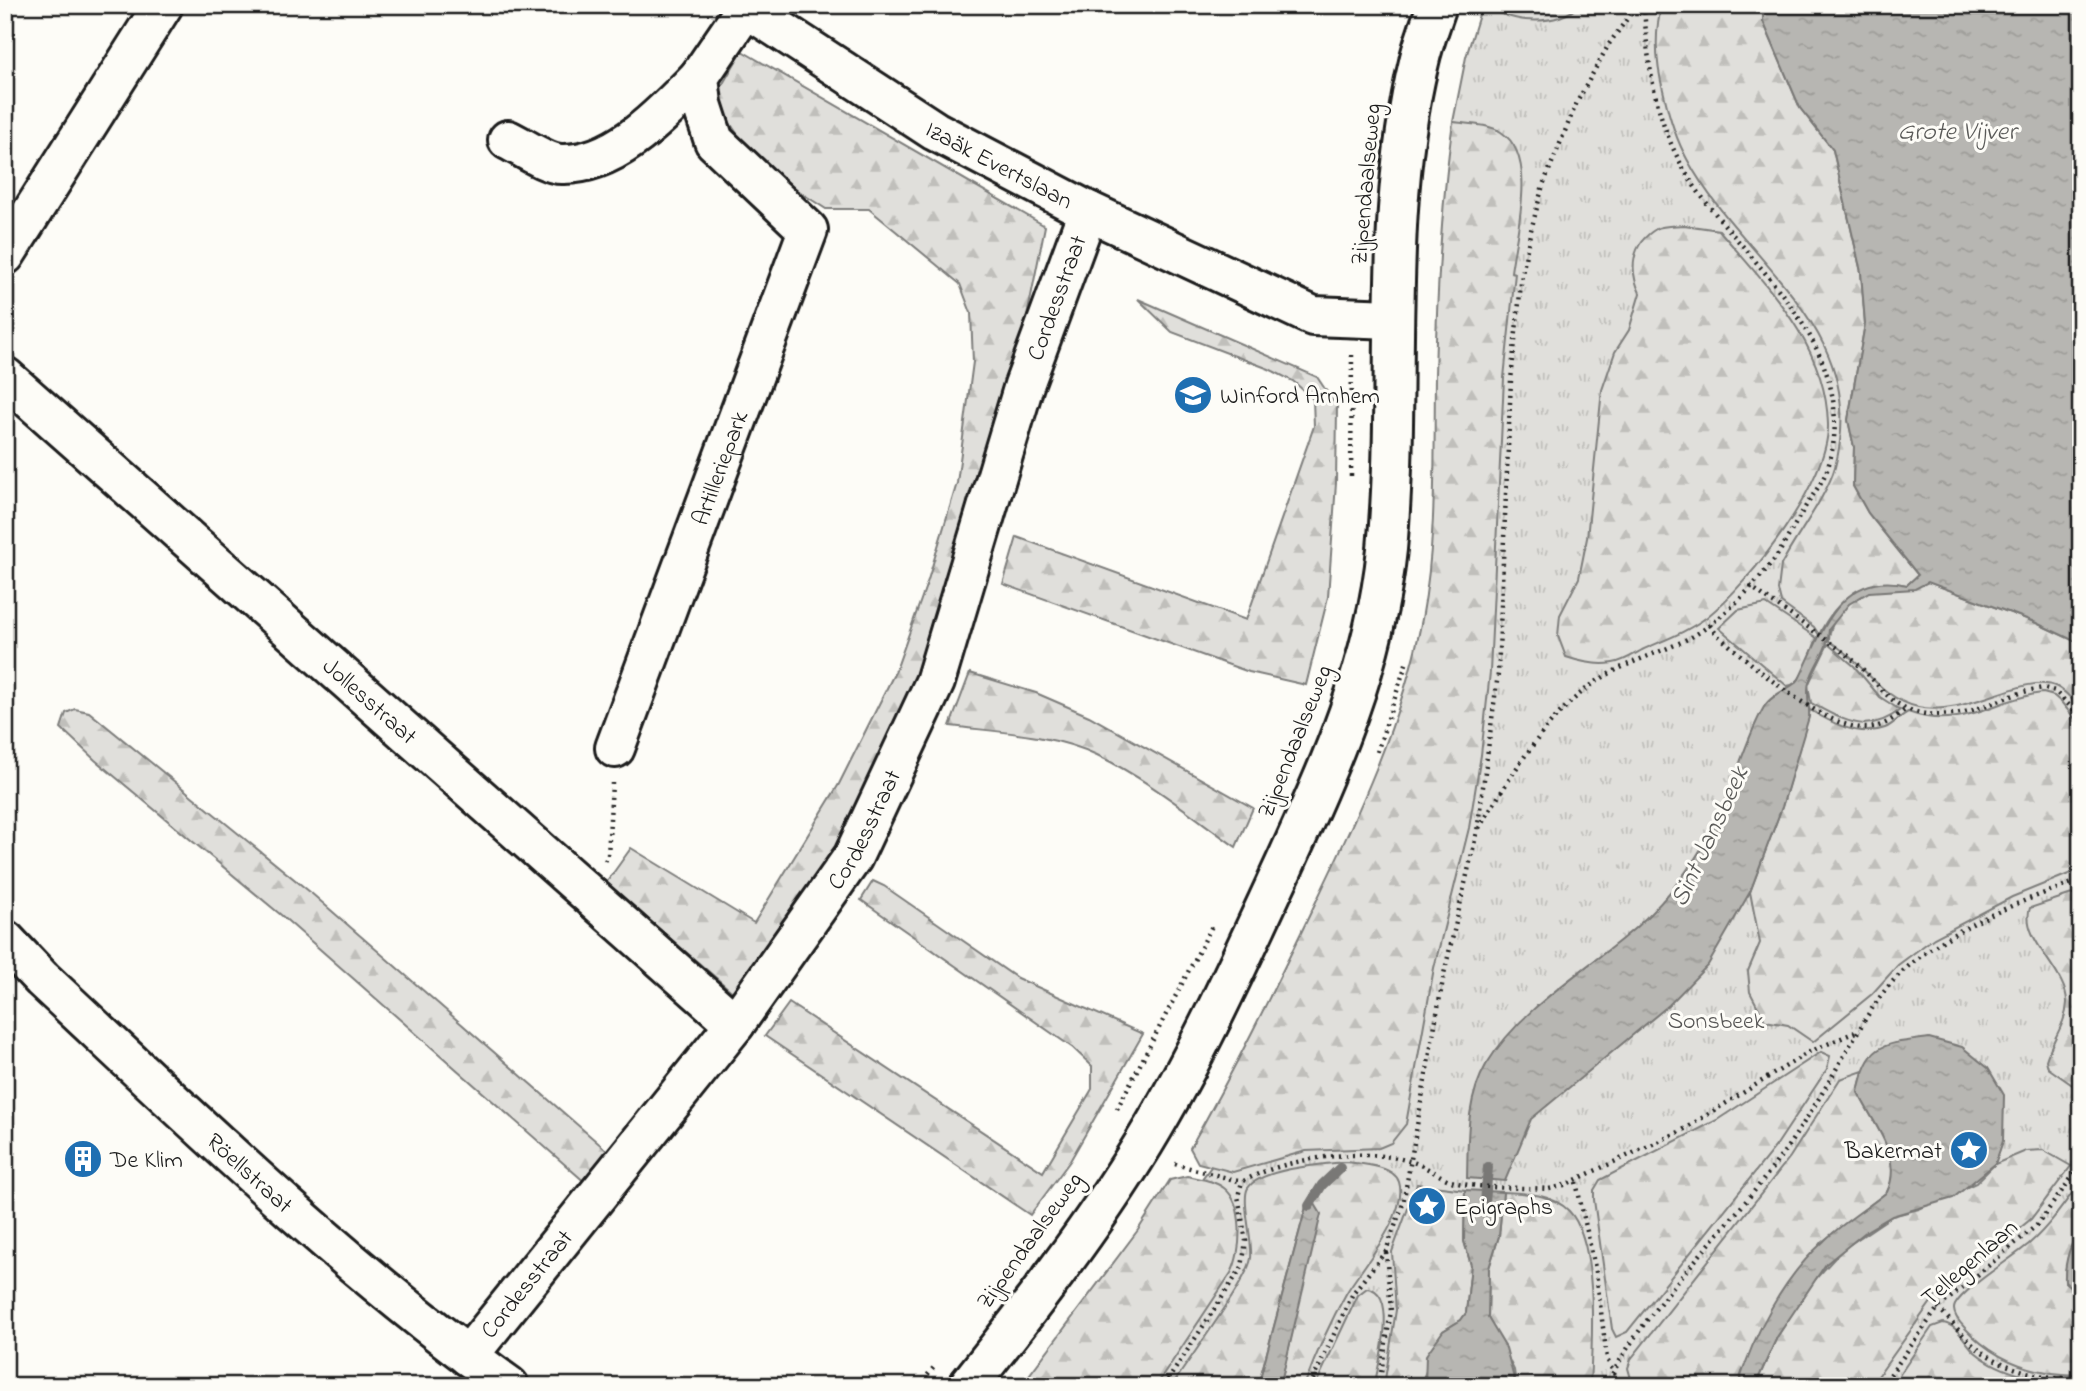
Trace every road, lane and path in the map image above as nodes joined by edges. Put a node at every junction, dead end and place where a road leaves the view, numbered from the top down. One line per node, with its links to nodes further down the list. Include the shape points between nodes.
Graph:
1 (163, 5): 9 (street)
2 (1437, 5): 11 (street, Zijpendaalseweg, via 1419,63 1409,125 1398,209)
3 (1637, 5): 19 (path, via 1594,69 1573,113 1544,185 1522,274 1511,380 1498,674)
4 (1644, 5): 14 (path, via 1651,79 1680,162 1699,193 1814,338 1830,381 1835,426 1829,464 1774,559)
5 (744, 6): 6 (street); 8 (street, Izaäk Evertslaan, via 935,131)
6 (699, 77): 7 (street, via 648,126 599,157 559,165); 18 (street, Artilleriepark, via 714,141 808,230)
7 (508, 140)
8 (1088, 211): 10 (street, Izaäk Evertslaan, via 1313,316); 24 (street, Cordesstraat, via 1024,385 935,682 853,857)
9 (5, 255)
10 (1353, 319): 11 (street, Izaäk Evertslaan); 13 (path)
11 (1393, 319): 40 (street, Zijpendaalseweg, via 1386,550 1362,680 1333,760 1180,1080 1144,1143 1070,1252)
12 (5, 377): 21 (street, Jollesstraat)
13 (1351, 481)
14 (1750, 586): 15 (path); 16 (path, via 1834,646 1883,694)
15 (1710, 625): 16 (path, via 1783,689 1840,721 1868,728 1886,724); 19 (path, via 1618,669 1580,695 1527,755)
16 (1906, 709): 17 (path, via 1953,714 2044,688 2055,691)
17 (2081, 717)
18 (615, 748): 21 (path, via 608,856)
19 (1476, 832): 27 (path)
20 (2081, 880): 25 (path, via 2015,904 1938,945 1890,984)
21 (584, 890): 24 (street, Jollesstraat)
22 (1218, 913): 26 (path)
23 (5, 940): 34 (street, Röellstraat, via 295,1215)
24 (735, 1024): 34 (street, Cordesstraat)
25 (1860, 1030): 31 (path, via 1809,1052 1681,1131); 36 (path, via 1770,1171 1625,1350)
26 (1111, 1120)
27 (1408, 1160): 30 (path, via 1347,1155 1308,1158 1259,1172); 31 (path, via 1457,1183 1549,1189); 32 (path, via 1403,1204)
28 (1174, 1163): 30 (path)
29 (2081, 1165): 33 (path, Tellegenlaan, via 2036,1225)
30 (1242, 1182): 41 (path, via 1238,1196 1246,1241 1242,1267)
31 (1577, 1182): 36 (path, via 1589,1228)
32 (1386, 1251): 42 (path, via 1353,1293); 43 (path, via 1391,1311)
33 (1938, 1308): 37 (path, via 1979,1350 2006,1365 2057,1379); 46 (path, Tellegenlaan)
34 (468, 1356): 38 (street, Röellstraat)
35 (935, 1365): 39 (path)
36 (1612, 1374): 44 (path); 45 (path)
37 (2081, 1379)
38 (509, 1386)
39 (919, 1386)
40 (968, 1386)
41 (1164, 1386)
42 (1310, 1386)
43 (1379, 1386)
44 (1606, 1386)
45 (1620, 1386)
46 (1882, 1386)

